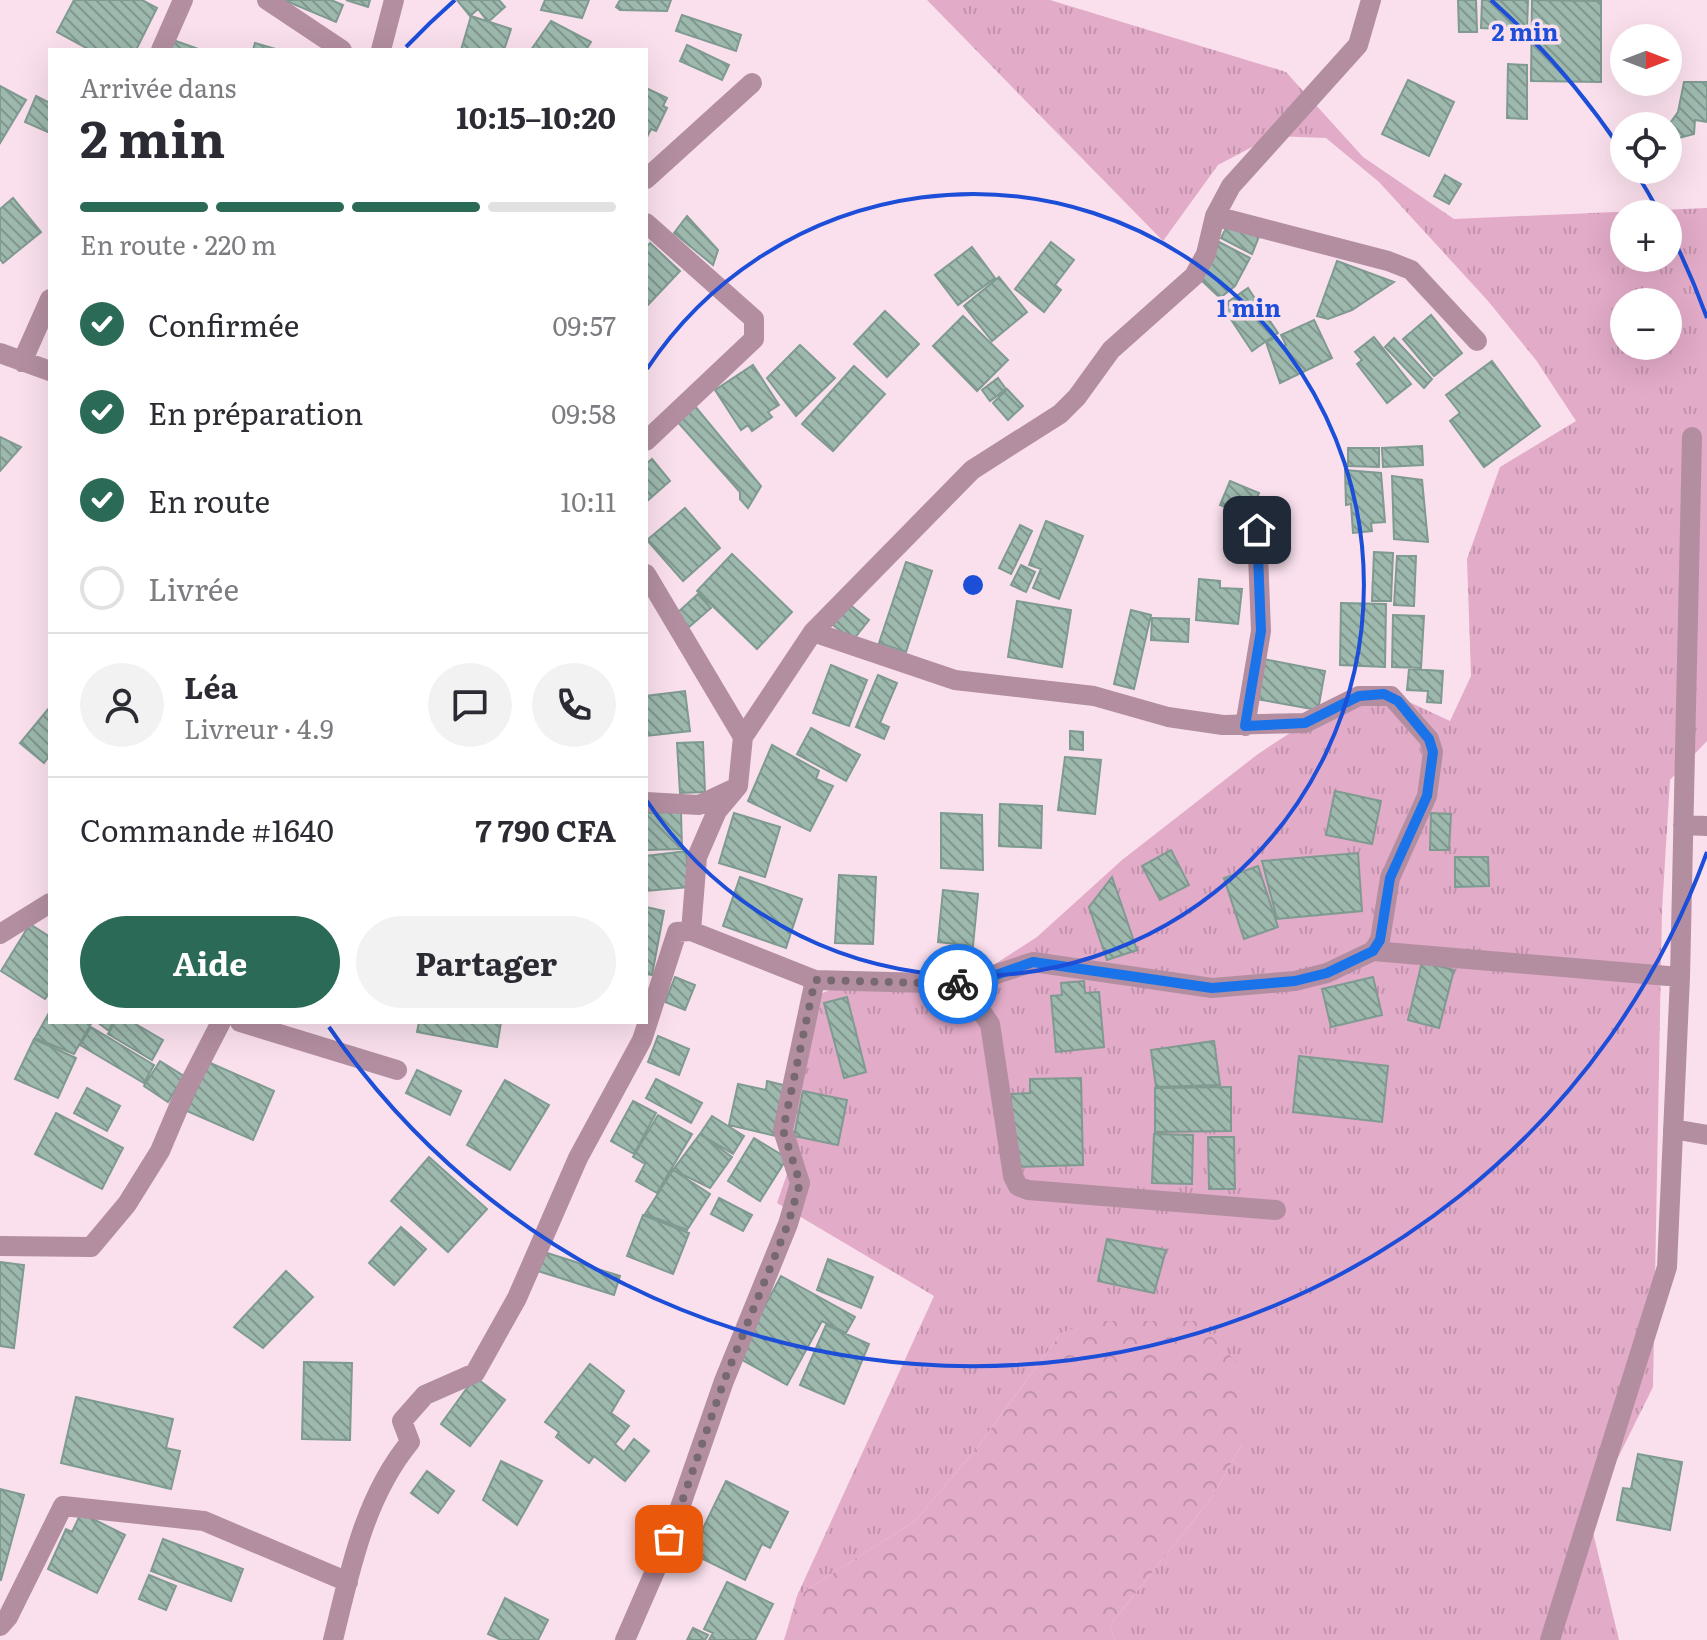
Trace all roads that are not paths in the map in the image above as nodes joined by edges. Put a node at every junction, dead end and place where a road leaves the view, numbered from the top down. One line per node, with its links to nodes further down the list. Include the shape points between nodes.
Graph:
1 (183, 0): 5 (street)
2 (267, 0): 6 (street)
3 (394, 0): 7 (street)
4 (1371, 0): 10 (street, via 1358,45 1231,186)
5 (162, 48)
6 (339, 48)
7 (382, 48)
8 (752, 83): 9 (street)
9 (648, 177)
10 (1215, 216): 13 (street, via 1411,270); 21 (street, via 1206,254 1194,276 1111,350 1060,414 972,470)
11 (648, 225): 18 (street, via 754,319 757,332)
12 (48, 304): 15 (street)
13 (1477, 341)
14 (0, 353): 15 (street)
15 (22, 362): 16 (street)
16 (48, 370)
17 (1692, 437): 26 (street)
18 (648, 439)
19 (1257, 530): 22 (street, via 1261,631)
20 (648, 577): 23 (street)
21 (813, 632): 22 (street, via 955,680 1077,694 1168,717); 23 (street)
22 (1245, 726): 31 (street, via 1305,723 1359,696 1384,694 1398,701 1429,739 1433,752 1427,796 1390,878 1380,940)
23 (743, 737): 24 (street)
24 (738, 786): 25 (street, via 699,805); 29 (street, via 717,811 697,857)
25 (648, 802)
26 (1683, 825): 27 (street); 32 (street)
27 (1707, 826)
28 (48, 904): 30 (street)
29 (691, 931): 33 (street); 35 (street, via 677,932)
30 (0, 934)
31 (1373, 951): 32 (street); 34 (street, via 1327,973 1295,981 1212,988 1033,962 976,982)
32 (1680, 977): 40 (street)
33 (815, 980): 34 (street); 47 (street, via 783,1130 800,1183 669,1539)
34 (941, 985): 42 (street, via 990,1024 1018,1186)
35 (648, 1021)
36 (220, 1024): 43 (street, via 160,1151 127,1204 91,1247)
37 (247, 1024): 39 (street)
38 (647, 1024): 44 (street, via 578,1158 517,1298 475,1373 425,1395 402,1421 410,1442 391,1465 373,1505)
39 (397, 1070)
40 (1673, 1129): 41 (street); 48 (street, via 1667,1267)
41 (1707, 1135)
42 (1276, 1210)
43 (0, 1246)
44 (348, 1582): 45 (street, via 204,1521 63,1506); 46 (street)
45 (0, 1626)
46 (333, 1640)
47 (625, 1640)
48 (1550, 1640)

